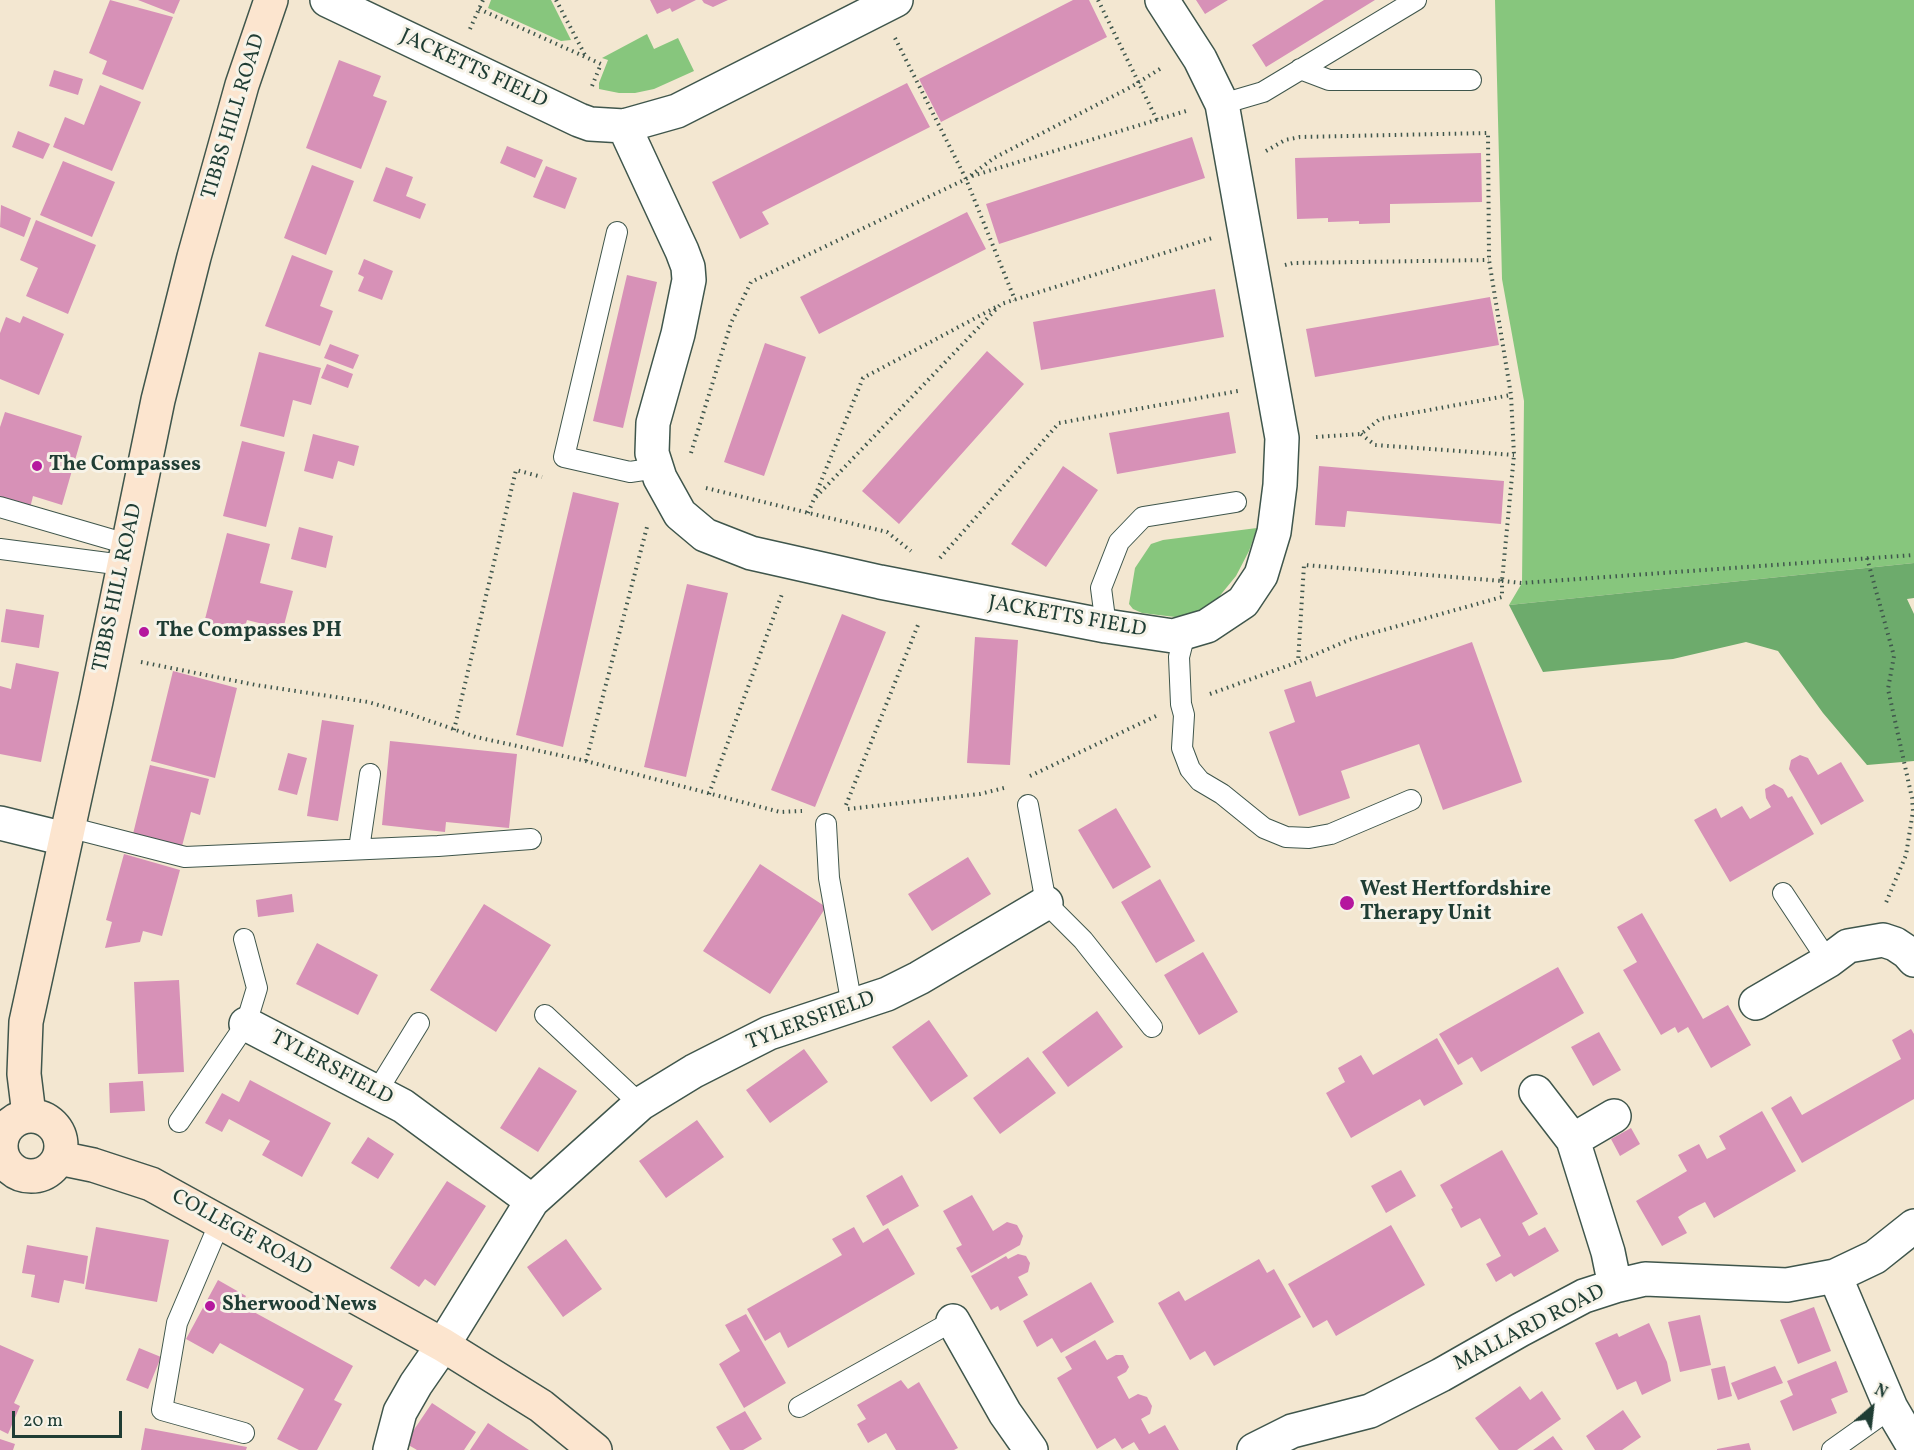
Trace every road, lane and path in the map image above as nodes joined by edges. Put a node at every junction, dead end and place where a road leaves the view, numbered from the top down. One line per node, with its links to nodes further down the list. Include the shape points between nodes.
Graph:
1 (271, 0): 38 (street, TIBBS HILL ROAD, via 242,85 194,257)
2 (327, 0): 15 (street, JACKETTS FIELD)
3 (556, 0): 10 (path)
4 (1098, 0): 13 (path)
5 (1162, 0): 9 (street, JACKETTS FIELD)
6 (1416, 0): 11 (lane)
7 (888, 4): 17 (street, JACKETTS FIELD, via 677,111); 19 (path)
8 (479, 9): 10 (path)
9 (1193, 49): 13 (path); 14 (street, JACKETTS FIELD)
10 (586, 57): 15 (path, via 602,64)
11 (1300, 69): 12 (lane, via 1329,80); 14 (lane, via 1263,92)
12 (1471, 80)
13 (1139, 82): 16 (path); 19 (path, via 994,158)
14 (1220, 101): 16 (path); 20 (street, JACKETTS FIELD)
15 (579, 120): 17 (street, JACKETTS FIELD)
16 (1157, 120): 19 (path)
17 (624, 126): 32 (street, JACKETTS FIELD, via 688,267 678,334 653,423 652,453)
18 (1264, 153): 22 (path, via 1285,140 1300,137 1488,133)
19 (966, 179): 24 (path); 32 (path, via 751,282 731,323 685,471)
20 (1244, 228): 23 (street, JACKETTS FIELD); 24 (path)
21 (617, 232): 32 (lane, via 564,457)
22 (1489, 260): 23 (path, via 1293,264); 27 (path)
23 (1253, 274): 26 (street, JACKETTS FIELD)
24 (1015, 300): 25 (path)
25 (1001, 304): 33 (path); 33 (path, via 863,378)
26 (1273, 385): 29 (street, JACKETTS FIELD); 42 (path, via 1059,423)
27 (1510, 395): 28 (path, via 1380,419); 30 (path)
28 (1361, 434): 29 (path); 30 (path, via 1375,445)
29 (1282, 438): 45 (street, JACKETTS FIELD, via 1274,532 1261,575 1243,602 1207,626)
30 (1514, 455): 43 (path)
31 (550, 479): 49 (path, via 516,470)
32 (669, 481): 36 (path); 41 (street, JACKETTS FIELD, via 680,514 705,535 750,553); 50 (path)
33 (814, 499): 36 (path)
34 (1236, 502): 44 (lane, via 1143,517 1119,542 1101,588)
35 (0, 507): 38 (lane)
36 (808, 513): 42 (path, via 887,532)
37 (0, 549): 38 (lane)
38 (125, 554): 59 (street, TIBBS HILL ROAD)
39 (1914, 555): 40 (path)
40 (1868, 558): 43 (path); 65 (path, via 1894,656 1888,689 1913,811 1906,855 1882,914)
41 (794, 562): 42 (street, JACKETTS FIELD); 54 (path)
42 (930, 580): 44 (street, JACKETTS FIELD); 53 (path, via 914,638 844,810 980,794)
43 (1502, 582): 47 (path, via 1502,597 1351,639); 47 (path, via 1304,565)
44 (1106, 626): 45 (street, JACKETTS FIELD, via 1173,636)
45 (1185, 633): 48 (lane, via 1179,657)
46 (138, 662): 49 (path, via 368,702)
47 (1298, 662): 48 (path)
48 (1181, 704): 52 (path); 55 (lane, via 1182,748 1190,769 1200,781 1264,828 1286,837 1331,834)
49 (454, 730): 50 (path)
50 (586, 761): 54 (path)
51 (370, 774): 61 (lane)
52 (1021, 780)
53 (1010, 785)
54 (709, 794): 57 (path)
55 (1411, 800)
56 (1028, 805): 63 (lane)
57 (819, 818): 69 (lane)
58 (0, 823): 59 (street)
59 (67, 833): 61 (lane, via 185,857); 77 (street, TIBBS HILL ROAD, via 26,1022 24,1074)
60 (531, 839): 61 (lane)
61 (359, 849)
62 (1783, 893): 67 (lane)
63 (1046, 903): 69 (street, TYLERSFIELD, via 920,978); 73 (lane, via 1083,940)
64 (244, 939): 72 (lane, via 257,988)
65 (1882, 940): 66 (street, via 1908,952); 67 (street, via 1848,946)
66 (1914, 960)
67 (1828, 961): 68 (street)
68 (1756, 1003)
69 (852, 1006): 76 (street, TYLERSFIELD, via 769,1033)
70 (545, 1015): 76 (lane)
71 (419, 1023): 75 (lane)
72 (246, 1024): 75 (street, TYLERSFIELD); 79 (lane)
73 (1152, 1027)
74 (1536, 1092): 80 (street)
75 (376, 1093): 83 (street, TYLERSFIELD, via 403,1106)
76 (640, 1104): 83 (street, TYLERSFIELD)
77 (29, 1115): 81 (street, via 39,1116 56,1128 62,1148); 82 (street, via 11,1123 1,1139)
78 (1614, 1116): 80 (street)
79 (179, 1122)
80 (1573, 1140): 87 (street)
81 (59, 1158): 82 (street, via 53,1167 36,1176); 84 (street, COLLEGE ROAD, via 151,1184)
82 (4, 1174)
83 (532, 1201): 89 (street, TYLERSFIELD)
84 (220, 1222): 89 (street, COLLEGE ROAD); 92 (lane, via 177,1323 162,1410)
85 (1914, 1226): 86 (street, MALLARD ROAD, via 1875,1257)
86 (1835, 1276): 87 (street, MALLARD ROAD, via 1787,1285 1645,1279); 91 (street)
87 (1615, 1286): 97 (street, MALLARD ROAD, via 1584,1296 1370,1411 1292,1431)
88 (952, 1321): 90 (lane); 96 (street)
89 (443, 1345): 94 (street, TYLERSFIELD, via 400,1412); 95 (street, COLLEGE ROAD, via 541,1406)
90 (799, 1407)
91 (1891, 1408): 93 (street); 98 (lane)
92 (244, 1433)
93 (1914, 1447)
94 (390, 1450)
95 (595, 1450)
96 (1031, 1450)
97 (1256, 1450)
98 (1832, 1450)

